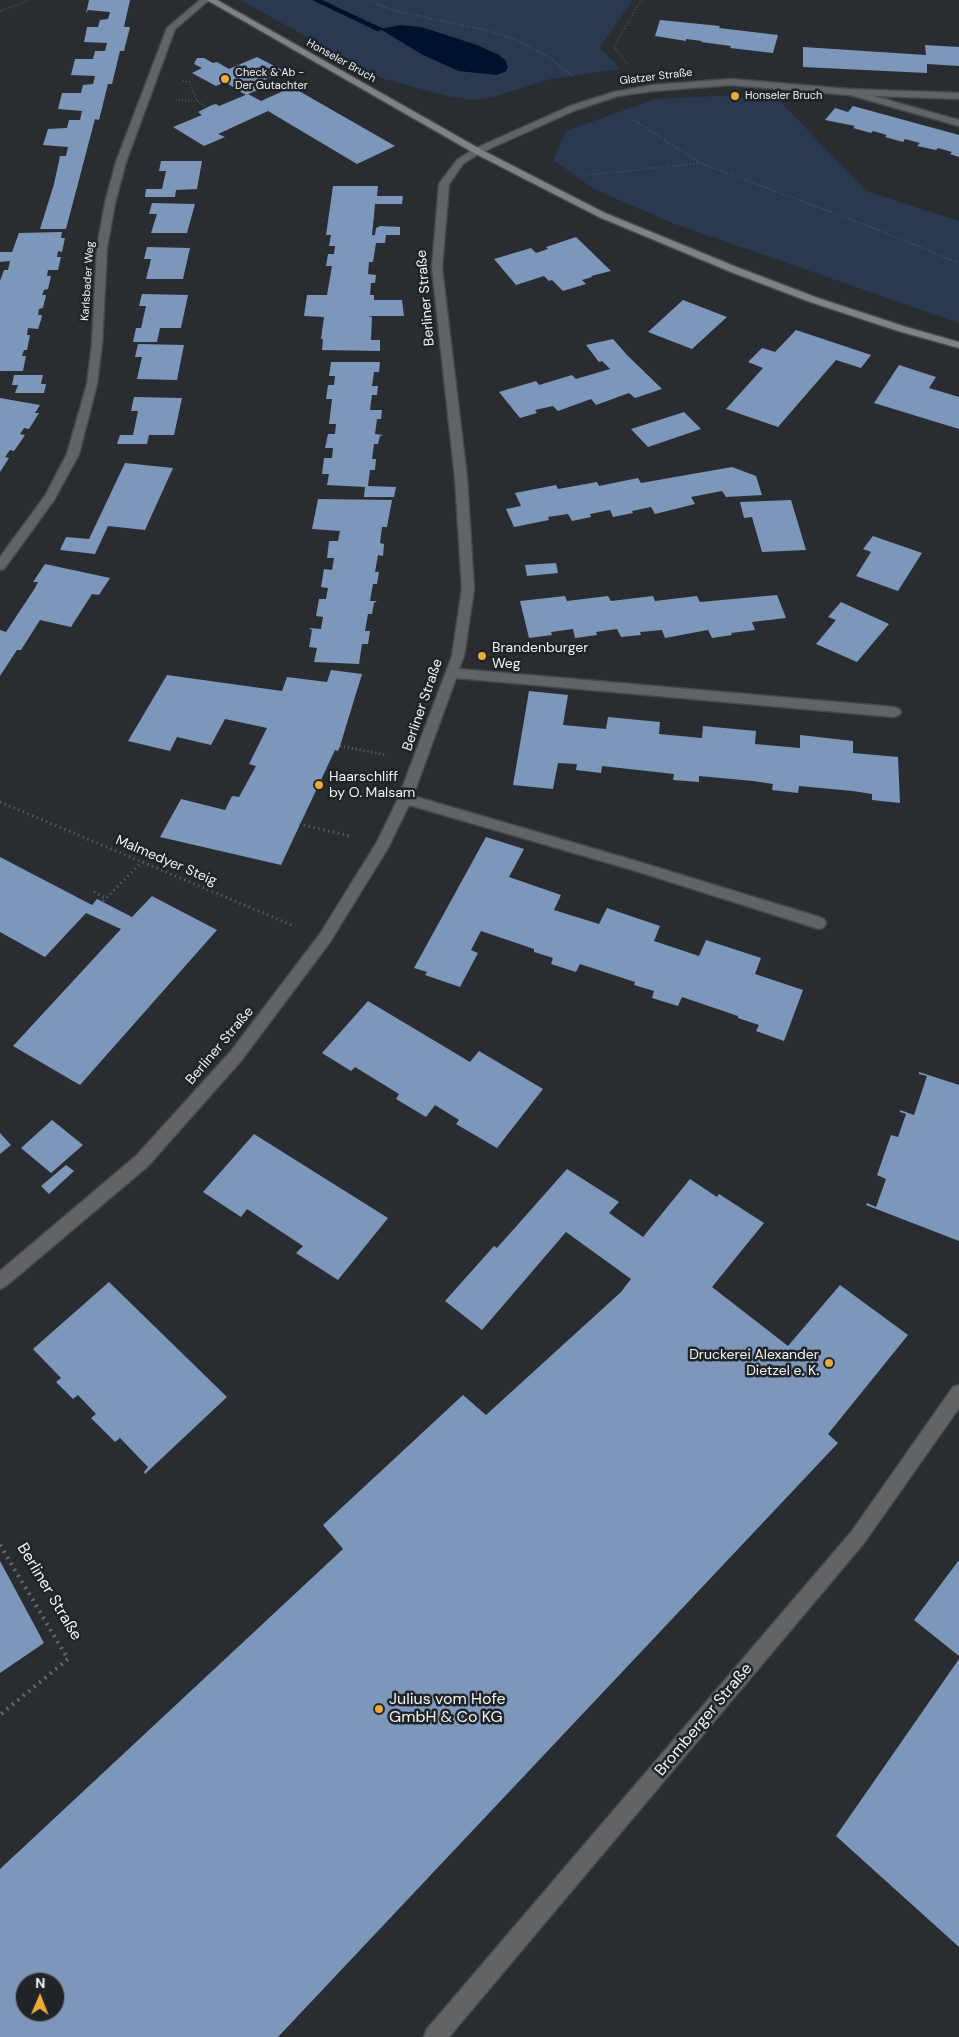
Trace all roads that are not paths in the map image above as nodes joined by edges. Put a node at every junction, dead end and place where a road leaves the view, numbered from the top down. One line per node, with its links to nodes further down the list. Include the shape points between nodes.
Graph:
1 (205, 0): 8 (street, Karlsbader Weg, via 170,28 120,162 102,248 92,384 73,454 50,497)
2 (212, 0): 6 (street, Honseler Bruch)
3 (849, 92): 4 (street, Glatzer Straße); 5 (street, Glatzer Straße); 6 (street, Glatzer Straße, via 731,82 652,88 617,94 572,108)
4 (959, 96)
5 (959, 123)
6 (477, 152): 7 (street, Honseler Bruch, via 602,215 744,273 885,323); 9 (street, Berliner Straße, via 460,162 444,184 438,238 437,268 460,478 468,589 458,656)
7 (959, 345)
8 (0, 566)
9 (451, 673): 10 (street); 11 (street, Berliner Straße)
10 (894, 712)
11 (405, 799): 12 (street); 13 (street, Berliner Straße, via 383,844 324,938 236,1056 142,1160)
12 (819, 923)
13 (0, 1282)
14 (959, 1393): 15 (street, Bromberger Straße, via 858,1537)
15 (435, 2037)

